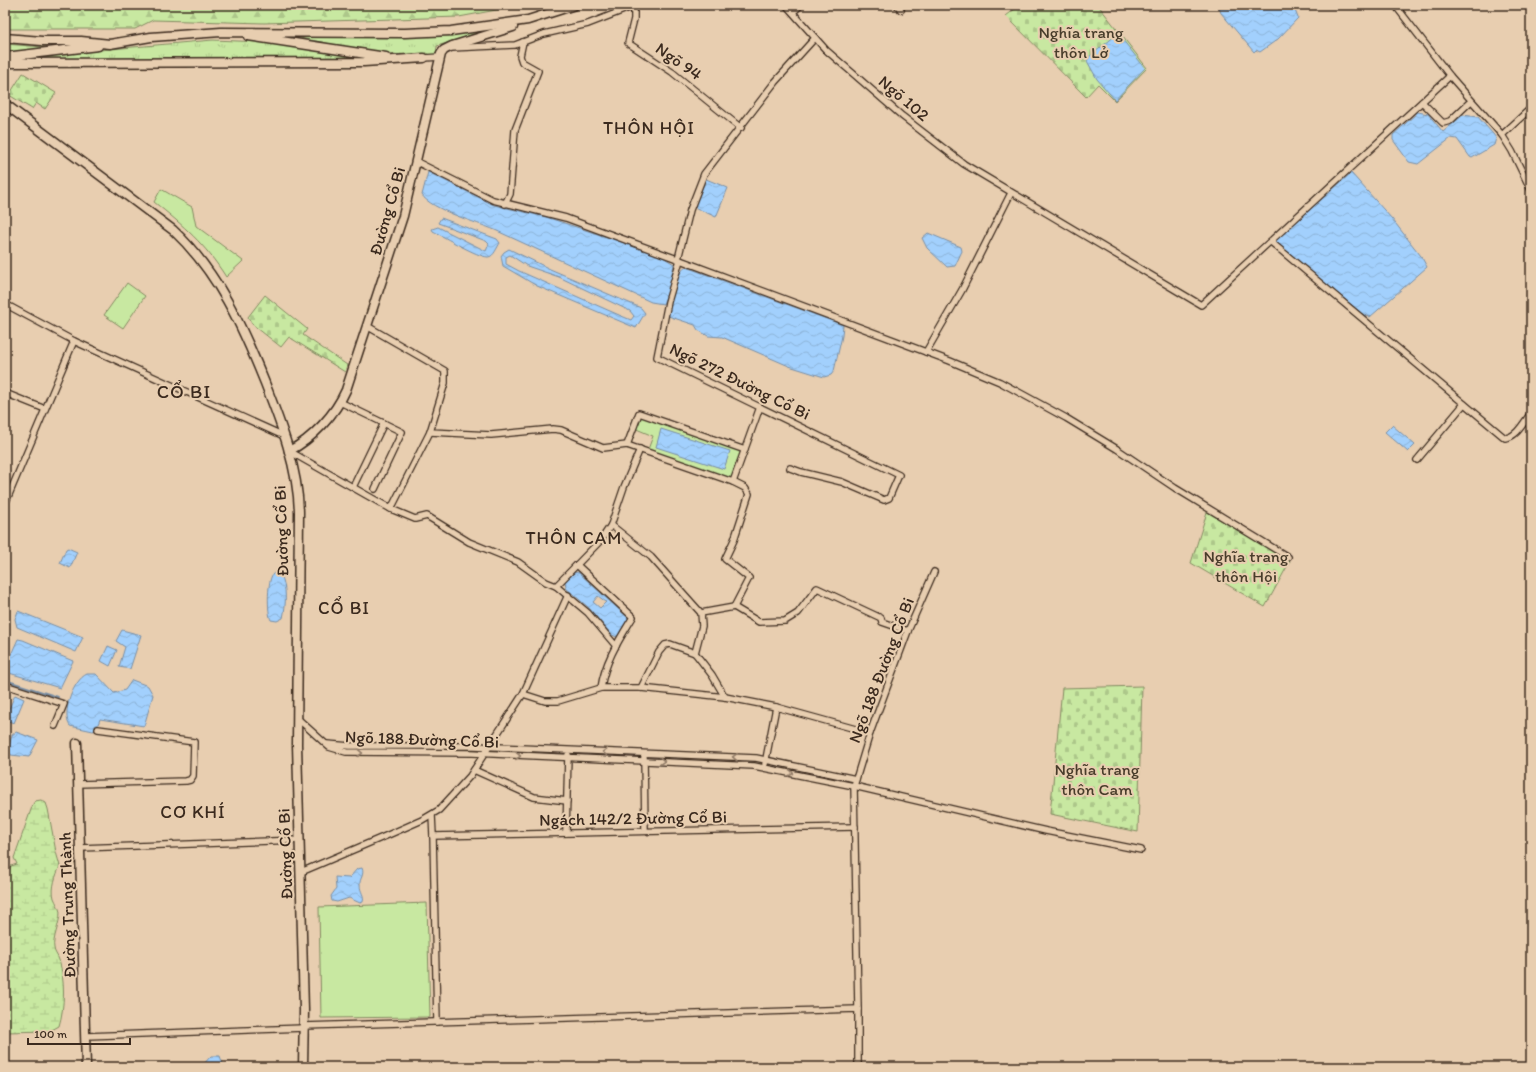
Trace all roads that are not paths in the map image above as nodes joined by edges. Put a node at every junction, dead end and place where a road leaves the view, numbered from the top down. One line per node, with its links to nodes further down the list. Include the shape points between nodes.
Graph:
1 (575, 5): 7 (main road)
2 (786, 5): 6 (street, Ngõ 102)
3 (801, 5): 6 (street)
4 (1395, 5): 19 (street)
5 (636, 6): 11 (street, via 588,24 544,34); 24 (street, Ngõ 94, via 628,43 677,75)
6 (793, 12): 10 (street, Ngõ 102)
7 (528, 20): 8 (main road, via 468,29 414,33); 13 (main road, via 494,34)
8 (221, 32): 12 (main road, via 151,37); 17 (main road)
9 (5, 38): 12 (main road)
10 (815, 38): 24 (street, via 775,82); 28 (street, Ngõ 102, via 932,140 964,164)
11 (523, 42): 13 (street, via 479,48); 29 (street, via 521,59 524,64 538,71 515,130 510,194)
12 (110, 44): 14 (main road)
13 (446, 48): 15 (main road, Đường Cổ Bi)
14 (5, 57)
15 (440, 57): 16 (street); 26 (main road, Đường Cổ Bi)
16 (424, 58): 17 (main road)
17 (402, 60): 18 (main road)
18 (5, 63)
19 (1450, 76): 20 (street); 21 (street)
20 (1472, 101): 21 (street, via 1450,121 1443,123); 25 (street)
21 (1422, 102): 30 (street)
22 (5, 104): 44 (main road, via 173,230 195,252 215,279 240,322)
23 (1531, 108): 25 (street)
24 (741, 128): 31 (street, via 704,174 690,210)
25 (1502, 135): 27 (street)
26 (417, 162): 29 (street, via 482,196); 33 (main road, Đường Cổ Bi, via 403,216)
27 (1531, 190)
28 (1011, 193): 30 (street, Ngõ 102, via 1022,197 1201,305); 35 (street, via 962,290)
29 (505, 204): 31 (street, via 566,218)
30 (1271, 242): 38 (street)
31 (679, 260): 35 (street); 39 (street, Ngõ 272 Đường Cổ Bi, via 657,357)
32 (5, 304): 34 (street)
33 (367, 326): 37 (main road, Đường Cổ Bi); 43 (street, via 444,371 446,380)
34 (74, 341): 40 (street); 44 (street)
35 (926, 352): 57 (street, via 1000,382 1066,418)
36 (5, 392): 40 (street)
37 (340, 402): 42 (street); 48 (main road, Đường Cổ Bi, via 314,433)
38 (1464, 404): 41 (street, via 1504,438 1516,432); 49 (street)
39 (760, 407): 47 (street); 50 (street, Ngõ 272 Đường Cổ Bi, via 899,475 888,499 882,500 842,482)
40 (45, 409): 54 (street)
41 (1531, 413)
42 (384, 423): 52 (street); 53 (street, via 402,432)
43 (430, 432): 45 (street, via 491,435 553,429 603,448); 55 (street)
44 (284, 436): 48 (main road)
45 (628, 445): 46 (street); 47 (street, via 639,413)
46 (640, 449): 51 (street); 56 (street)
47 (744, 450): 51 (street)
48 (289, 451): 52 (street); 73 (main road, Đường Cổ Bi, via 299,504)
49 (1417, 460)
50 (790, 468)
51 (733, 482): 62 (street, via 745,488 749,494 725,559 749,578)
52 (353, 487): 55 (street)
53 (375, 489)
54 (5, 504)
55 (391, 509): 60 (street, via 414,519 427,516 469,542 518,562)
56 (611, 525): 58 (street, via 601,540); 63 (street, via 651,557)
57 (1288, 557)
58 (577, 565): 60 (street); 65 (street, via 633,617)
59 (934, 572): 64 (street, Ngõ 188 Đường Cổ Bi)
60 (556, 586): 61 (street)
61 (568, 595): 65 (street, via 588,613); 70 (street)
62 (734, 607): 63 (street); 64 (street, via 759,622 785,621 798,613 817,588 881,618 882,622)
63 (701, 613): 66 (street, via 702,626)
64 (908, 631): 76 (street, Ngõ 188 Đường Cổ Bi)
65 (616, 646): 68 (street, via 605,669)
66 (695, 653): 69 (street, via 670,644 665,645); 71 (street, via 712,674)
67 (5, 685): 74 (street, via 64,704)
68 (601, 688): 69 (street); 70 (street, via 558,701 545,701)
69 (641, 688): 71 (street)
70 (523, 694): 79 (street)
71 (725, 697): 72 (street)
72 (776, 707): 76 (street); 85 (street)
73 (297, 718): 78 (street, Ngõ 188 Đường Cổ Bi); 97 (main road, Đường Cổ Bi)
74 (55, 726)
75 (98, 728): 89 (street, via 194,742 193,776 186,781)
76 (870, 733): 88 (street, Ngõ 188 Đường Cổ Bi)
77 (77, 743): 89 (main road, Đường Trung Thành)
78 (324, 743): 79 (street, Ngõ 188 Đường Cổ Bi, via 346,746); 82 (street, Ngõ 188 Đường Cổ Bi, one-way to 82, via 332,749 346,752)
79 (489, 747): 80 (street, Ngõ 188 Đường Cổ Bi); 82 (street)
80 (568, 750): 81 (street, Ngõ 188 Đường Cổ Bi, one-way to 80); 83 (street)
81 (644, 753): 84 (street); 85 (street, Ngõ 188 Đường Cổ Bi, one-way to 81)
82 (485, 754): 83 (street, Ngõ 188 Đường Cổ Bi, one-way to 83); 87 (street)
83 (568, 757): 84 (street, Ngõ 188 Đường Cổ Bi); 91 (street)
84 (644, 760): 86 (street, Ngõ 188 Đường Cổ Bi, one-way to 86, via 706,762); 94 (street)
85 (765, 760): 86 (street); 88 (street, Ngõ 188 Đường Cổ Bi)
86 (765, 768): 90 (street, Ngõ 188 Đường Cổ Bi, one-way to 90)
87 (474, 770): 91 (street, via 534,797); 92 (street, via 451,798)
88 (856, 779): 90 (street, Ngõ 188 Đường Cổ Bi)
89 (78, 784): 98 (main road, Đường Trung Thành)
90 (854, 786): 93 (street); 99 (street)
91 (567, 801): 95 (street)
92 (432, 814): 96 (street); 100 (street)
93 (855, 827): 94 (street, Ngách 142/2 Đường Cổ Bi); 101 (street)
94 (645, 831): 95 (street, Ngách 142/2 Đường Cổ Bi)
95 (566, 833): 96 (street, Ngách 142/2 Đường Cổ Bi)
96 (433, 836): 102 (street)
97 (300, 840): 98 (street); 100 (main road, Đường Cổ Bi)
98 (80, 848): 104 (main road, Đường Trung Thành)
99 (1141, 850)
100 (301, 872): 103 (main road, Đường Cổ Bi)
101 (858, 1009): 102 (street); 105 (street)
102 (437, 1022): 103 (street)
103 (304, 1027): 104 (street); 107 (main road, Đường Cổ Bi)
104 (87, 1036): 106 (main road, Đường Trung Thành)
105 (858, 1066)
106 (86, 1067)
107 (303, 1067)

